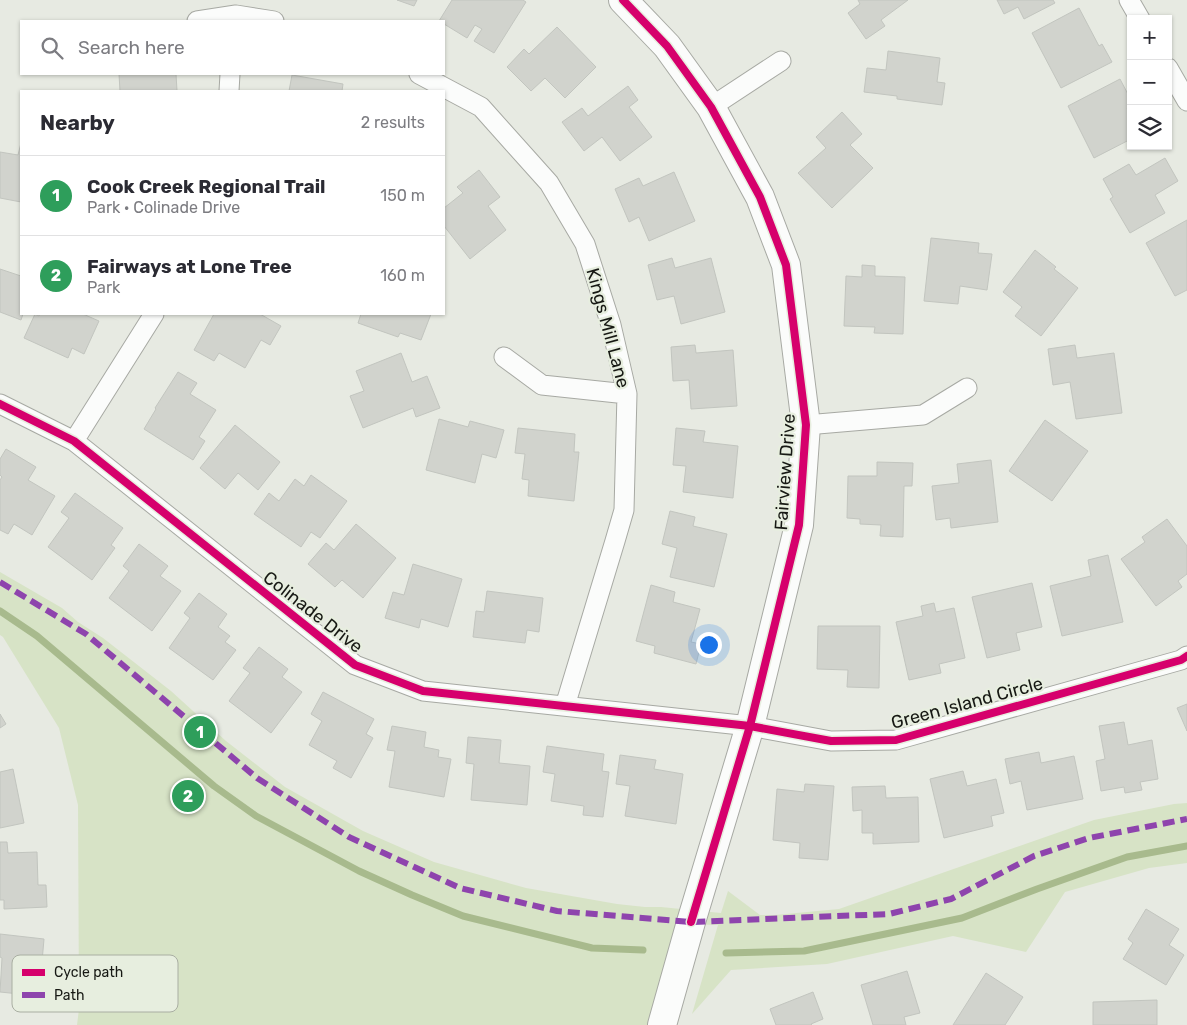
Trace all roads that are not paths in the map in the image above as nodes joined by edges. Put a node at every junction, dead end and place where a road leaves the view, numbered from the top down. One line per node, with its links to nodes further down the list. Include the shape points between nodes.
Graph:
1 (623, 0): 13 (street, Fairview Drive, via 667,46)
2 (1129, 0): 4 (street)
3 (236, 12): 5 (street); 6 (street)
4 (1138, 15)
5 (201, 20)
6 (270, 20)
7 (781, 61): 13 (street)
8 (230, 75): 11 (street)
9 (421, 75): 17 (street, Kings Mill Lane, via 481,107 549,184 585,244 611,325)
10 (1172, 75): 12 (street)
11 (229, 90)
12 (1187, 101)
13 (711, 107): 19 (street, Fairview Drive, via 760,197 786,265)
14 (153, 315): 20 (street)
15 (504, 357): 17 (street, via 542,385)
16 (967, 388): 19 (street, via 923,415)
17 (627, 394): 22 (street, Kings Mill Lane, via 624,510)
18 (0, 404): 20 (street, Colinade Drive)
19 (806, 425): 23 (street, Fairview Drive, via 799,525)
20 (74, 441): 22 (street, Colinade Drive, via 355,665 423,691)
21 (1187, 656): 23 (street, Green Island Circle, via 896,740 830,741)
22 (564, 706): 23 (street, Colinade Drive)
23 (750, 726): 24 (street, Fairview Drive)
24 (662, 1025)

